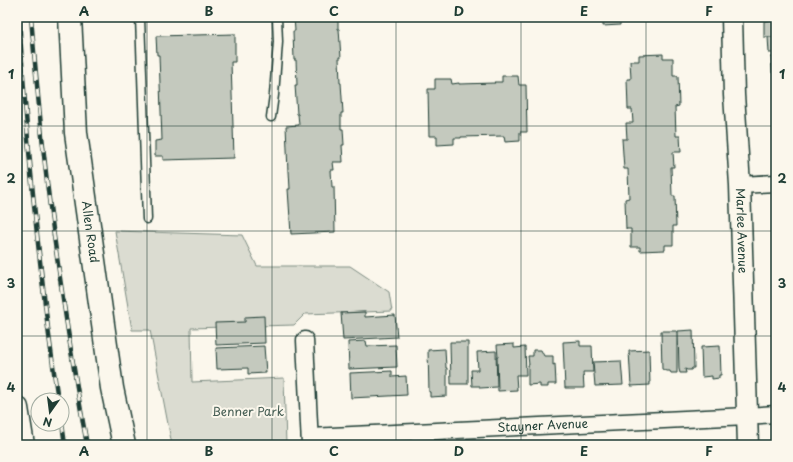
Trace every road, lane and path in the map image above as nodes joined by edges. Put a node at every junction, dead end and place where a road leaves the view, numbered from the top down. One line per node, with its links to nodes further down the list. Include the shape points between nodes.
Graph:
1 (70, 17): 15 (highway, Allen Road, via 76,133 112,388)
2 (140, 17): 8 (lane)
3 (277, 17): 5 (lane, via 278,42)
4 (732, 17): 7 (street, Marlee Avenue)
5 (271, 117)
6 (776, 183): 7 (street)
7 (740, 185): 12 (street, Marlee Avenue)
8 (147, 219)
9 (305, 340): 13 (street)
10 (17, 408): 14 (highway)
11 (776, 414): 12 (street, Stayner Avenue)
12 (747, 416): 13 (street, Stayner Avenue); 16 (street, Marlee Avenue)
13 (310, 441)
14 (23, 445)
15 (124, 445)
16 (748, 445)

